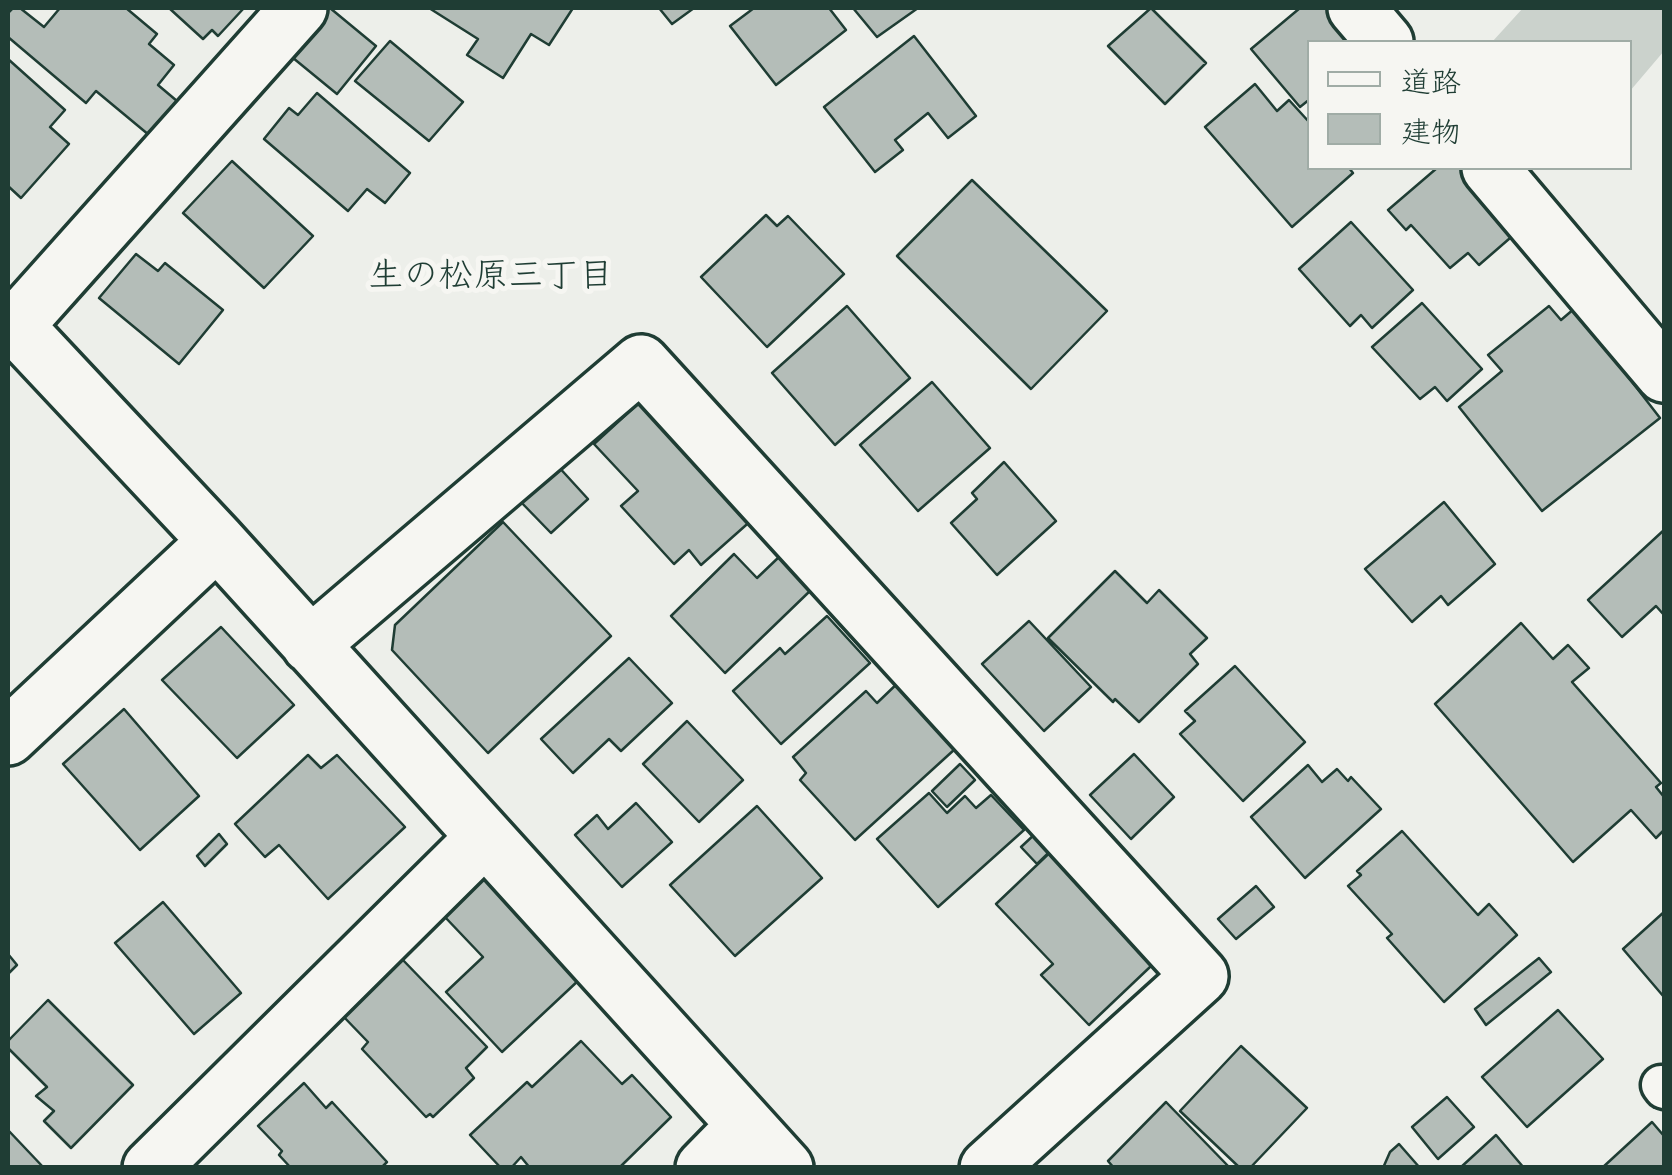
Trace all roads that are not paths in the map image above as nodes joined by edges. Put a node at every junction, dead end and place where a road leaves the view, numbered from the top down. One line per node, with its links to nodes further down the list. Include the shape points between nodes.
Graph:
1 (299, 8): 5 (street)
2 (1356, 8): 3 (street)
3 (1383, 40)
4 (1492, 170): 6 (street)
5 (11, 322): 7 (street)
6 (1664, 374)
7 (217, 541): 8 (street); 9 (street)
8 (310, 645): 10 (street); 15 (street, via 640,363 1200,976)
9 (8, 737)
10 (485, 837): 11 (street); 12 (street)
11 (746, 1125): 13 (street); 14 (street)
12 (152, 1168)
13 (704, 1168)
14 (785, 1168)
15 (988, 1168)

